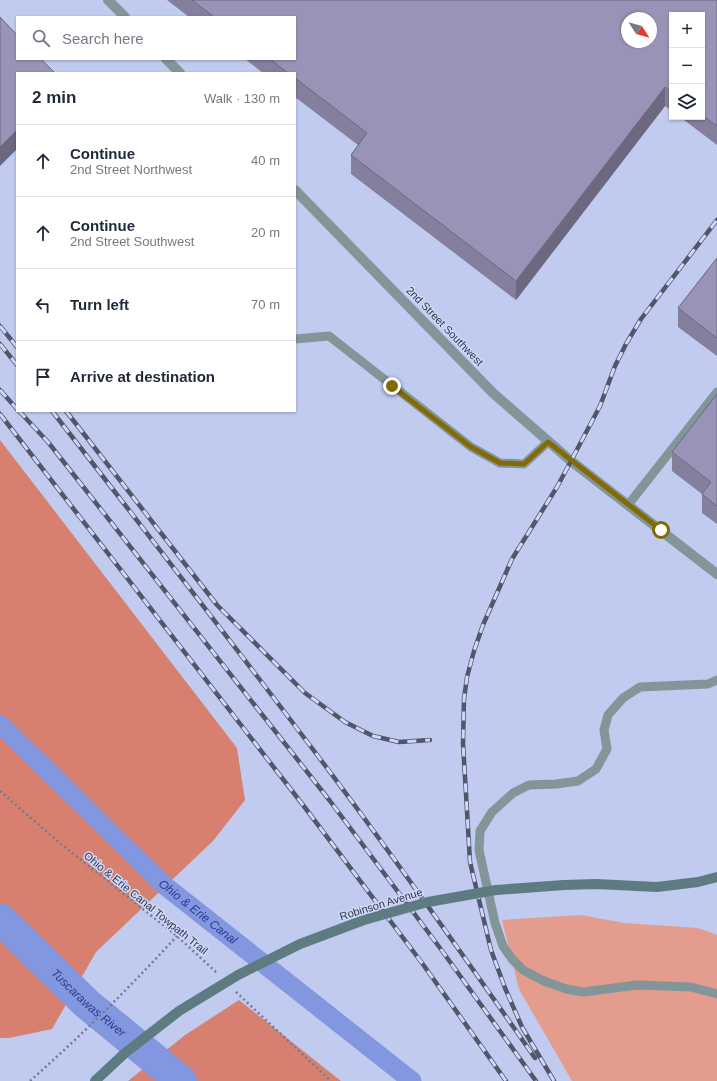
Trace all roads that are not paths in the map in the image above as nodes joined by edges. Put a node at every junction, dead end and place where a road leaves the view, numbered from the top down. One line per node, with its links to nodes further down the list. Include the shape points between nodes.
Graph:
1 (108, 0): 2 (street)
2 (124, 16)
3 (167, 60): 4 (street)
4 (179, 72)
5 (296, 191): 8 (street, 2nd Street Southwest, via 493,393)
6 (296, 339): 8 (lane, via 329,336 471,447 500,463 524,464)
7 (717, 392): 9 (lane)
8 (548, 442): 9 (street, 2nd Street Southwest)
9 (628, 505): 10 (street, 2nd Street Southwest)
10 (717, 574)
11 (717, 680): 13 (lane, via 708,684 640,687 623,698 608,715 604,730 607,749 596,769 578,781 529,785 513,793 492,812 480,831 480,850 495,923 503,946 523,970 544,981 583,992 644,986 690,987)
12 (717, 877): 14 (main road, Robinson Avenue, bridge, via 657,887 596,884 496,890 428,902 364,920 300,944 238,975 179,1011 125,1053)
13 (717, 994)
14 (95, 1081)

